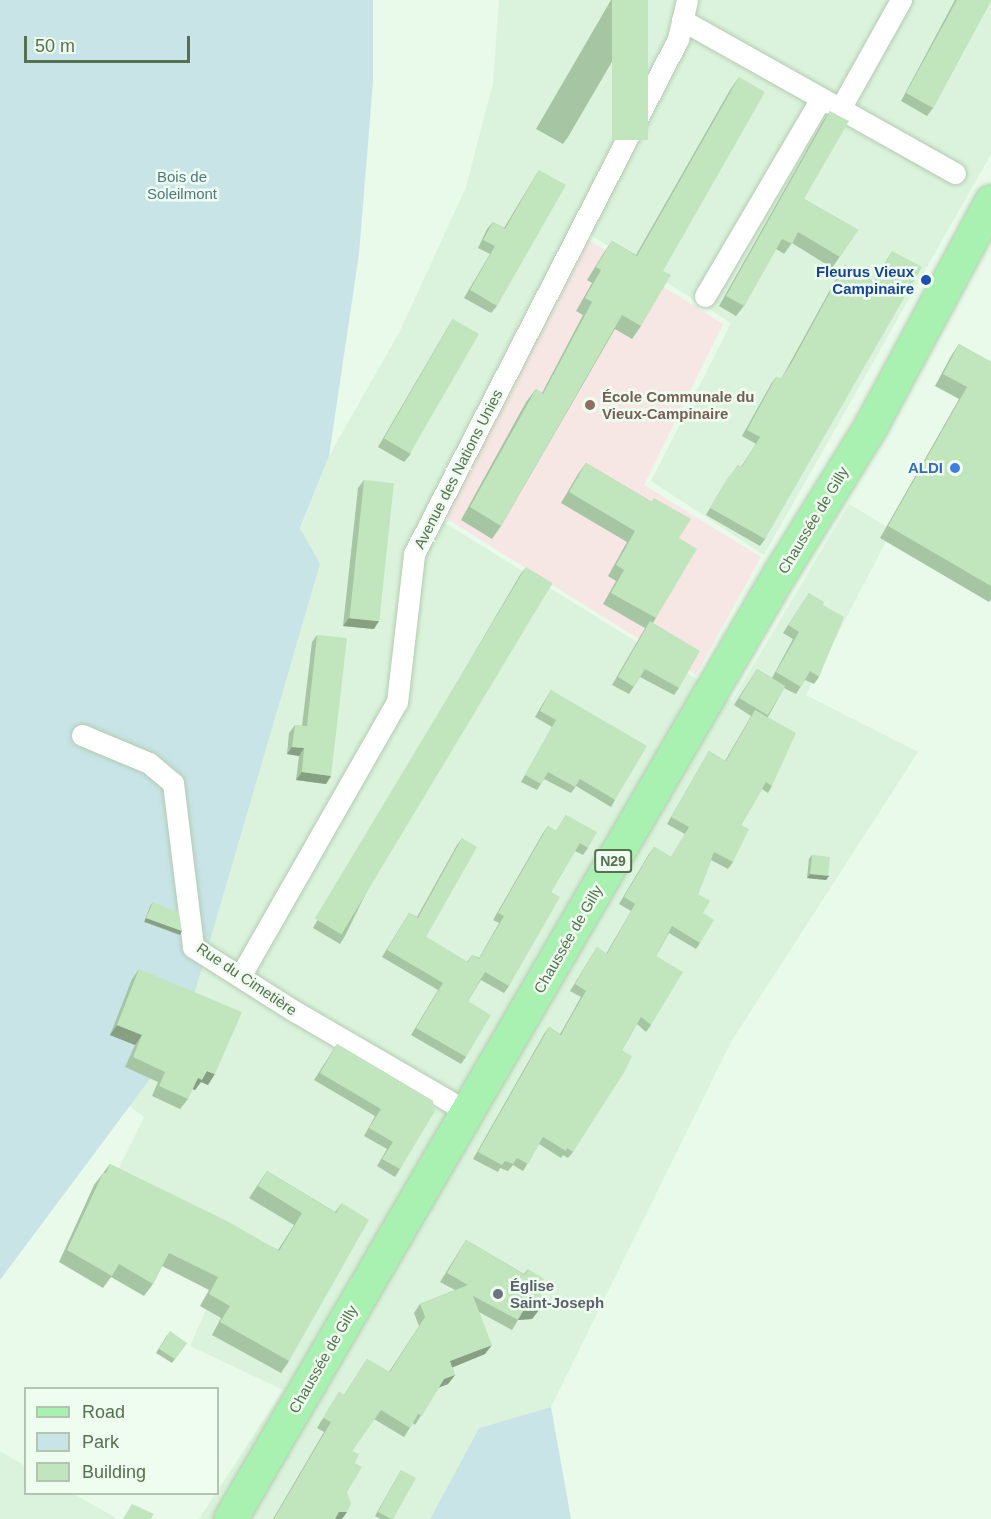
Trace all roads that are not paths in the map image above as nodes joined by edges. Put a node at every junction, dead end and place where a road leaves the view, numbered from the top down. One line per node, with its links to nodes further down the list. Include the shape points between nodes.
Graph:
1 (901, 0): 4 (street)
2 (684, 10): 3 (street); 9 (street, Avenue des Nations Unies, via 678,39 414,555 397,702)
3 (821, 98): 4 (street); 7 (street)
4 (840, 109): 5 (street)
5 (956, 173)
6 (991, 201): 10 (main road, Chaussée de Gilly / N29, via 870,427 778,576)
7 (705, 296)
8 (82, 735): 9 (street, Rue du Cimetière, via 149,763 173,783 194,947)
9 (241, 975): 10 (street, Rue du Cimetière, via 296,1012)
10 (468, 1112): 11 (main road, Chaussée de Gilly / N29)
11 (230, 1519)

